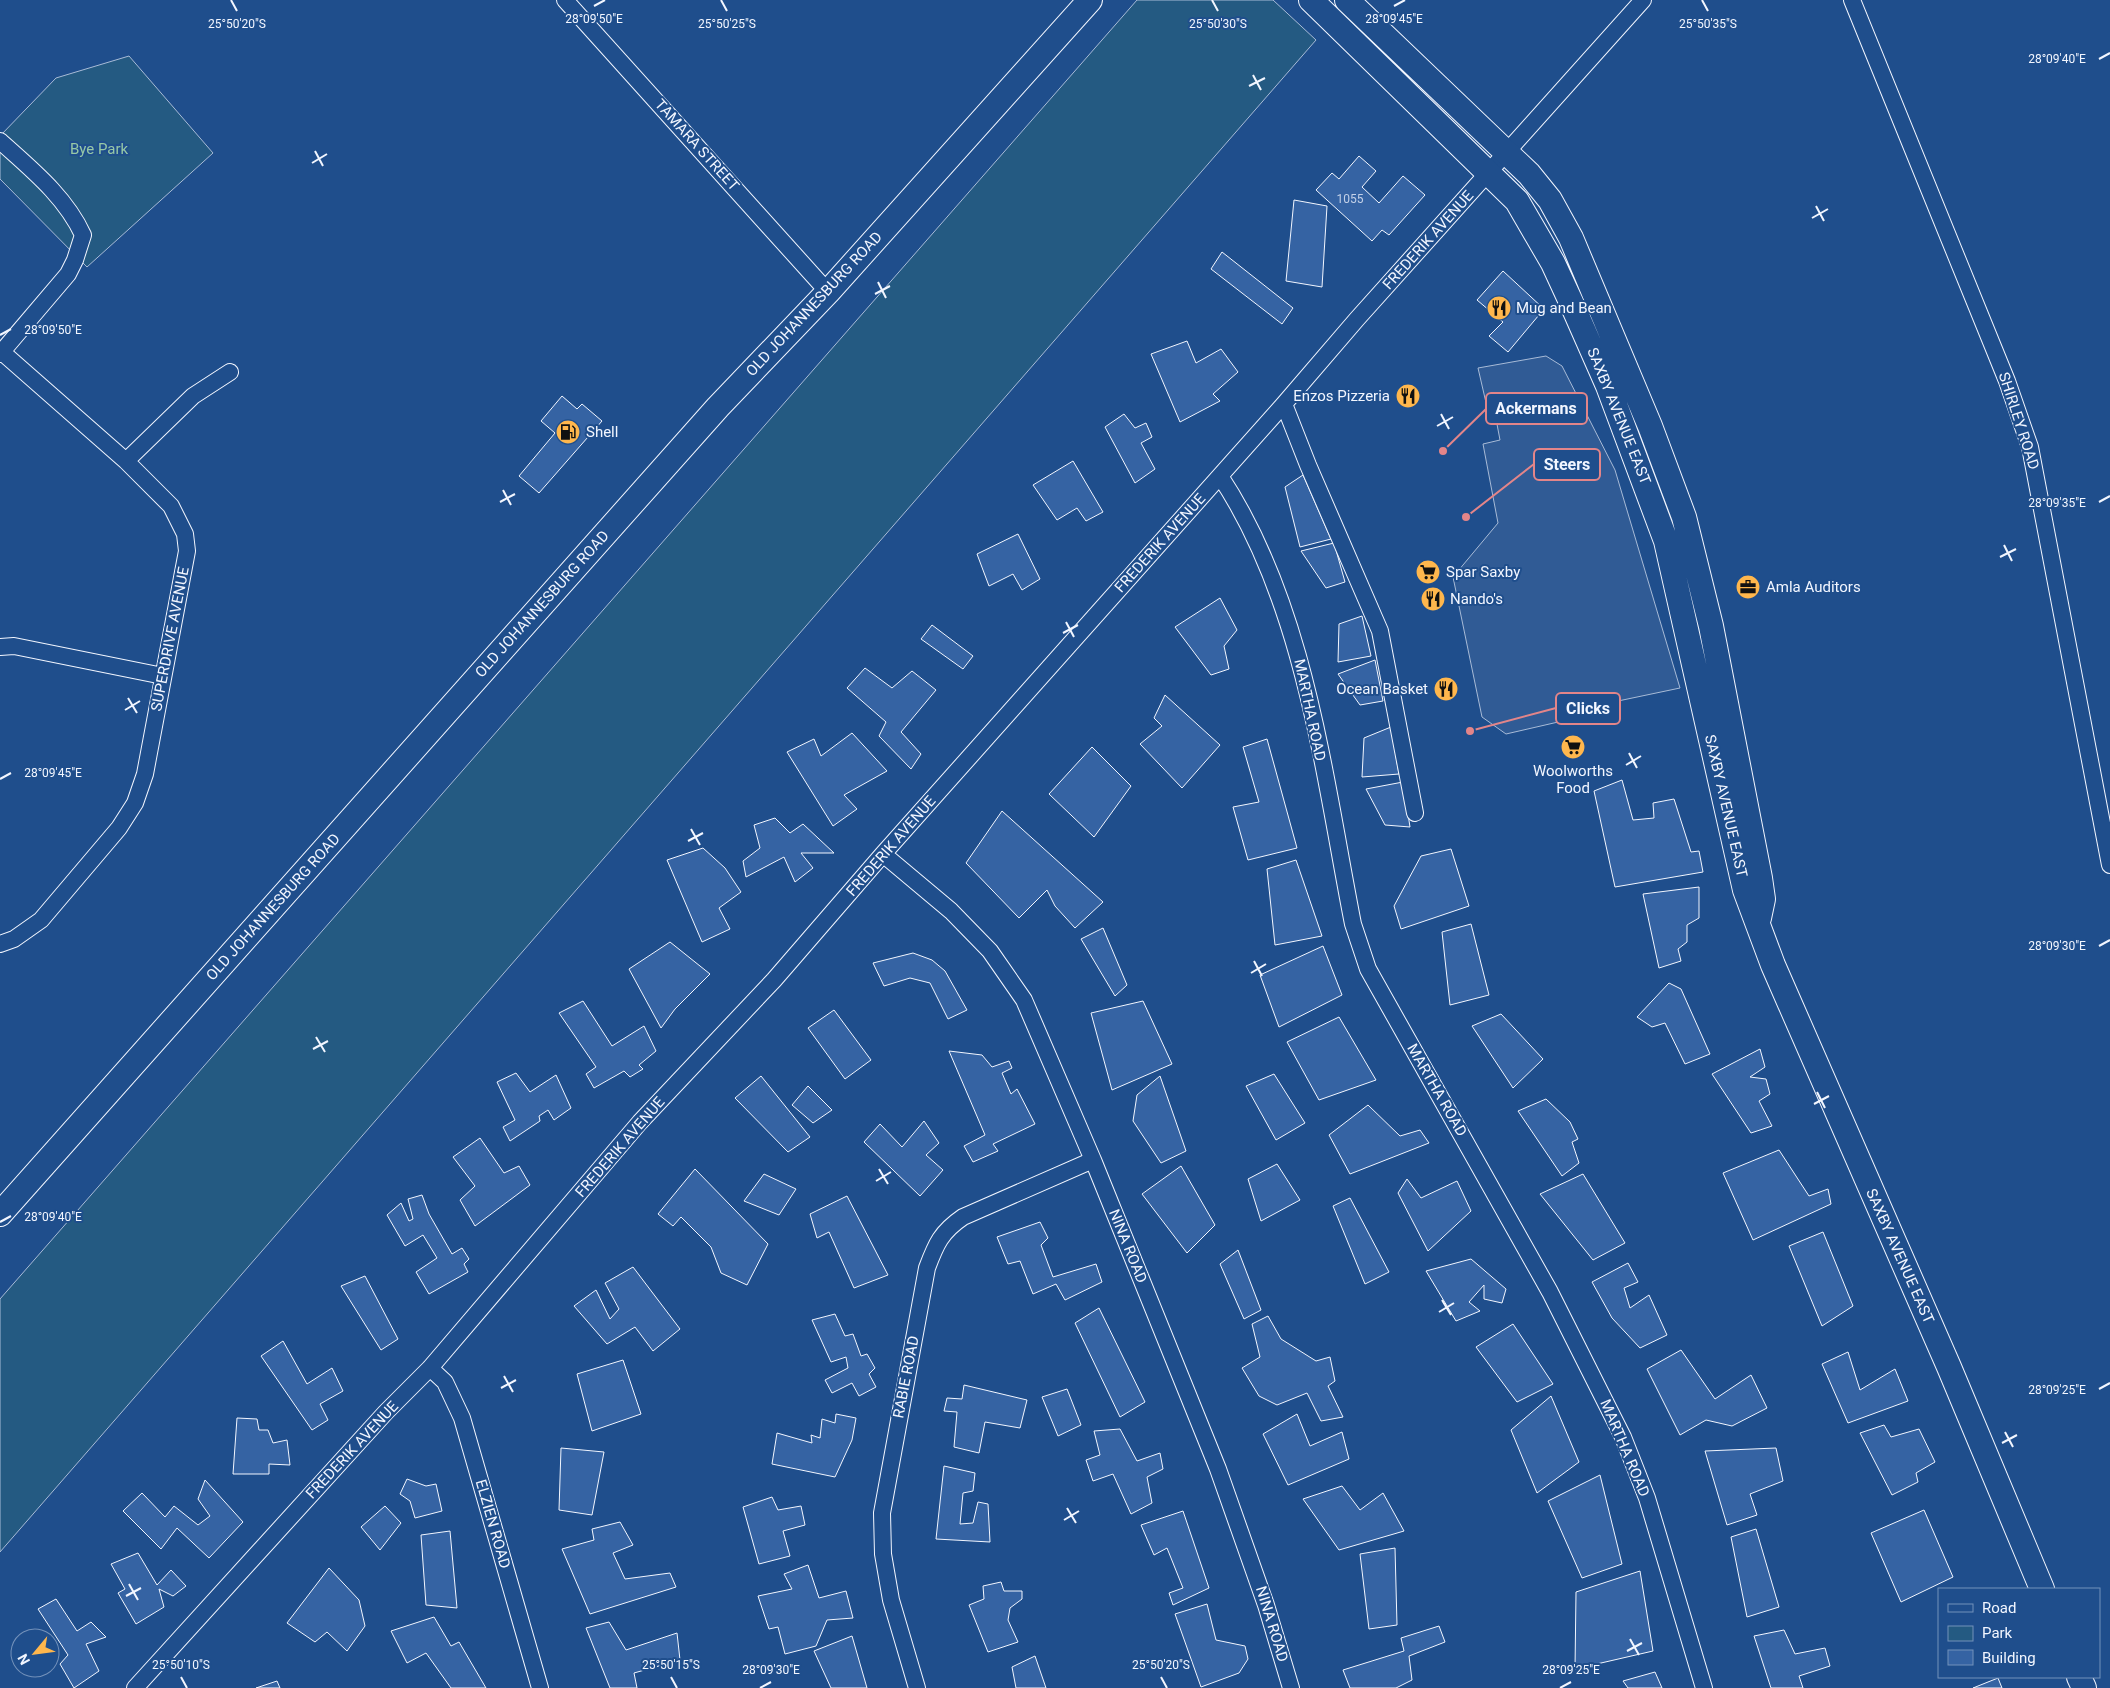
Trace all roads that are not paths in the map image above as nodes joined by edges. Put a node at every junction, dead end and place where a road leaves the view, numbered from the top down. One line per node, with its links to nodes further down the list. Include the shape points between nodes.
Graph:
1 (565, 0): 10 (street, TAMARA STREET)
2 (1090, 0): 10 (street, OLD JOHANNESBURG ROAD)
3 (1311, 0): 9 (street, SAXBY AVENUE EAST)
4 (1347, 0): 8 (street, SAXBY AVENUE EAST)
5 (1643, 0): 8 (street, FREDERIK AVENUE)
6 (1852, 0): 20 (street, SHIRLEY ROAD, via 2007,381 2030,447)
7 (0, 141): 11 (street, via 60,198 83,235 68,274)
8 (1505, 152): 9 (street, FREDERIK AVENUE); 21 (street, SAXBY AVENUE EAST, via 1550,200 1571,238 1650,426 1684,518 1711,626 1760,878 1763,899)
9 (1489, 172): 13 (street, FREDERIK AVENUE); 21 (street, SAXBY AVENUE EAST, via 1517,201 1553,262 1608,386 1652,501 1670,560 1745,890)
10 (828, 292): 24 (street, OLD JOHANNESBURG ROAD, via 704,421)
11 (1, 353): 14 (street, SUPERDRIVE AVENUE)
12 (230, 372): 14 (street, via 193,396)
13 (1284, 404): 15 (street, FREDERIK AVENUE); 18 (street, via 1380,631)
14 (126, 461): 17 (street, SUPERDRIVE AVENUE, via 171,506 185,534 187,551)
15 (1220, 476): 19 (street, FREDERIK AVENUE); 31 (street, MARTHA ROAD, via 1242,512 1300,659 1352,924 1360,950 1550,1292 1623,1437 1647,1498)
16 (0, 646): 17 (street, via 14,646)
17 (163, 676): 22 (street, SUPERDRIVE AVENUE, via 145,774 135,802 123,822 42,920 14,939)
18 (1415, 813)
19 (883, 854): 23 (street, NINA ROAD, via 951,911 990,950 1016,986); 25 (street, FREDERIK AVENUE, via 774,980 640,1122)
20 (2110, 865)
21 (1759, 922): 26 (street, SAXBY AVENUE EAST, via 1777,974)
22 (0, 944)
23 (1093, 1160): 29 (street, RABIE ROAD, via 963,1217 945,1230 934,1247 927,1268 882,1512 883,1554 891,1600); 30 (street, NINA ROAD, via 1240,1526)
24 (0, 1214)
25 (430, 1368): 27 (street, FREDERIK AVENUE, via 386,1412); 28 (street, ELZIEN ROAD, via 445,1382 462,1418)
26 (2042, 1588)
27 (135, 1688)
28 (540, 1688)
29 (917, 1688)
30 (1291, 1688)
31 (1704, 1688)

